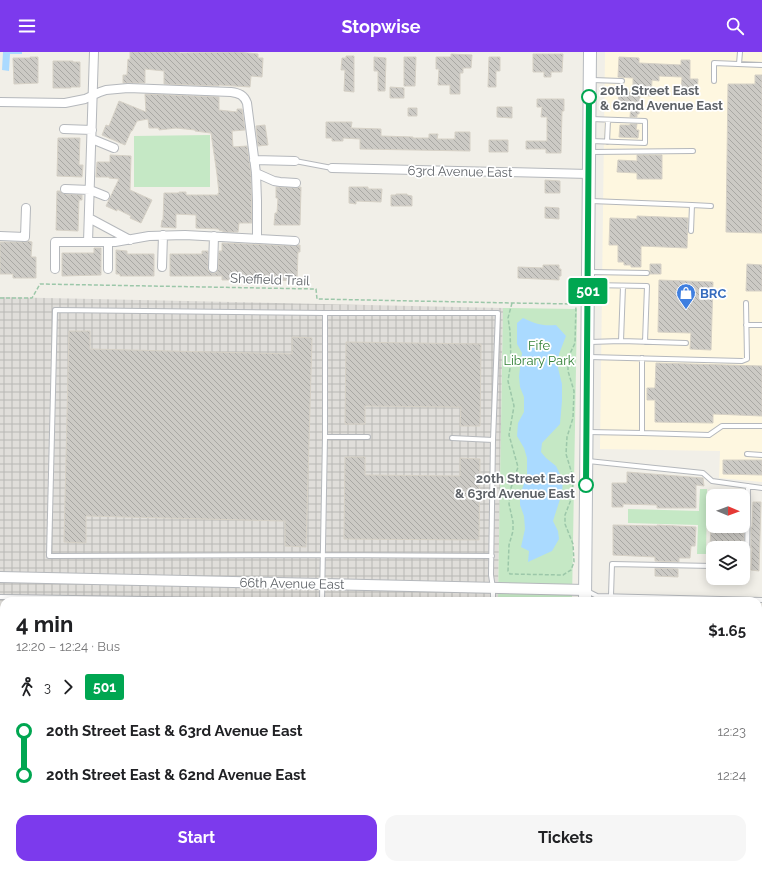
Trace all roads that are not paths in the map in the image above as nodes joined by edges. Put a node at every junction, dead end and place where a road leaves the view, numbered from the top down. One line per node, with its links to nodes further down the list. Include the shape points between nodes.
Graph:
1 (94, 52): 9 (street)
2 (590, 52): 6 (main road)
3 (740, 52): 4 (lane)
4 (739, 64): 5 (lane); 8 (lane, via 714,64)
5 (762, 65)
6 (590, 80): 7 (lane); 11 (main road)
7 (622, 81)
8 (714, 81)
9 (93, 95): 10 (street, via 65,103); 14 (street); 20 (street, via 106,90 128,88 240,93 247,103)
10 (0, 102)
11 (589, 119): 12 (lane); 17 (main road)
12 (608, 120): 16 (lane); 16 (lane, via 645,121 645,143)
13 (64, 129): 14 (street)
14 (92, 130): 15 (street)
15 (92, 139): 18 (street); 27 (street)
16 (607, 142): 17 (lane)
17 (589, 147): 19 (lane); 24 (main road)
18 (114, 148)
19 (693, 152)
20 (254, 160): 21 (street); 23 (street)
21 (295, 161): 22 (lane)
22 (332, 168): 24 (street, 63rd Avenue East)
23 (256, 173): 25 (street, via 274,181); 38 (street)
24 (589, 174): 29 (main road)
25 (296, 183)
26 (66, 189): 27 (street)
27 (90, 190): 28 (street); 33 (street)
28 (105, 196)
29 (588, 201): 30 (lane); 47 (main road)
30 (692, 205): 31 (lane); 34 (lane)
31 (711, 206)
32 (26, 208): 36 (street, via 25,237)
33 (89, 218): 39 (street); 41 (street)
34 (691, 231)
35 (163, 235): 37 (street); 39 (street); 43 (street)
36 (0, 236)
37 (214, 236): 38 (street); 45 (street)
38 (257, 239): 40 (street)
39 (130, 240): 42 (street)
40 (295, 241)
41 (88, 242): 42 (street); 44 (street, via 55,242)
42 (108, 242): 46 (street)
43 (162, 267)
44 (55, 268)
45 (213, 268)
46 (108, 269)
47 (588, 272): 48 (lane); 49 (main road)
48 (647, 273)
49 (588, 285): 50 (lane); 56 (main road, via 582,304)
50 (622, 286): 55 (lane); 57 (lane, via 647,286)
51 (746, 303): 53 (lane)
52 (326, 313): 64 (lane); 67 (lane, via 498,313); 74 (lane, via 55,310 49,556)
53 (746, 325): 54 (lane); 60 (lane, via 747,359 742,361)
54 (762, 325)
55 (621, 341): 56 (lane); 57 (lane)
56 (587, 342): 59 (main road)
57 (646, 342): 58 (lane)
58 (686, 343)
59 (587, 357): 60 (lane); 62 (main road)
60 (642, 358): 63 (lane)
61 (762, 426): 63 (lane, via 722,426 708,435)
62 (586, 432): 63 (lane); 70 (main road)
63 (642, 434)
64 (325, 437): 65 (lane); 74 (lane)
65 (368, 437)
66 (452, 438): 67 (lane)
67 (493, 440): 75 (lane)
68 (747, 454): 69 (lane)
69 (762, 455)
70 (586, 461): 71 (lane, via 703,473 712,481); 80 (main road)
71 (748, 486): 72 (lane); 73 (lane)
72 (762, 488)
73 (747, 541)
74 (323, 555): 75 (lane); 78 (lane)
75 (492, 556): 79 (lane)
76 (706, 566): 81 (lane, via 612,564)
77 (0, 577): 78 (street, 66th Avenue East)
78 (322, 584): 79 (street, 66th Avenue East); 82 (lane)
79 (494, 588): 80 (street, 66th Avenue East); 83 (lane)
80 (585, 596): 81 (lane)
81 (612, 596): 84 (lane)
82 (322, 597)
83 (493, 597)
84 (634, 597)

